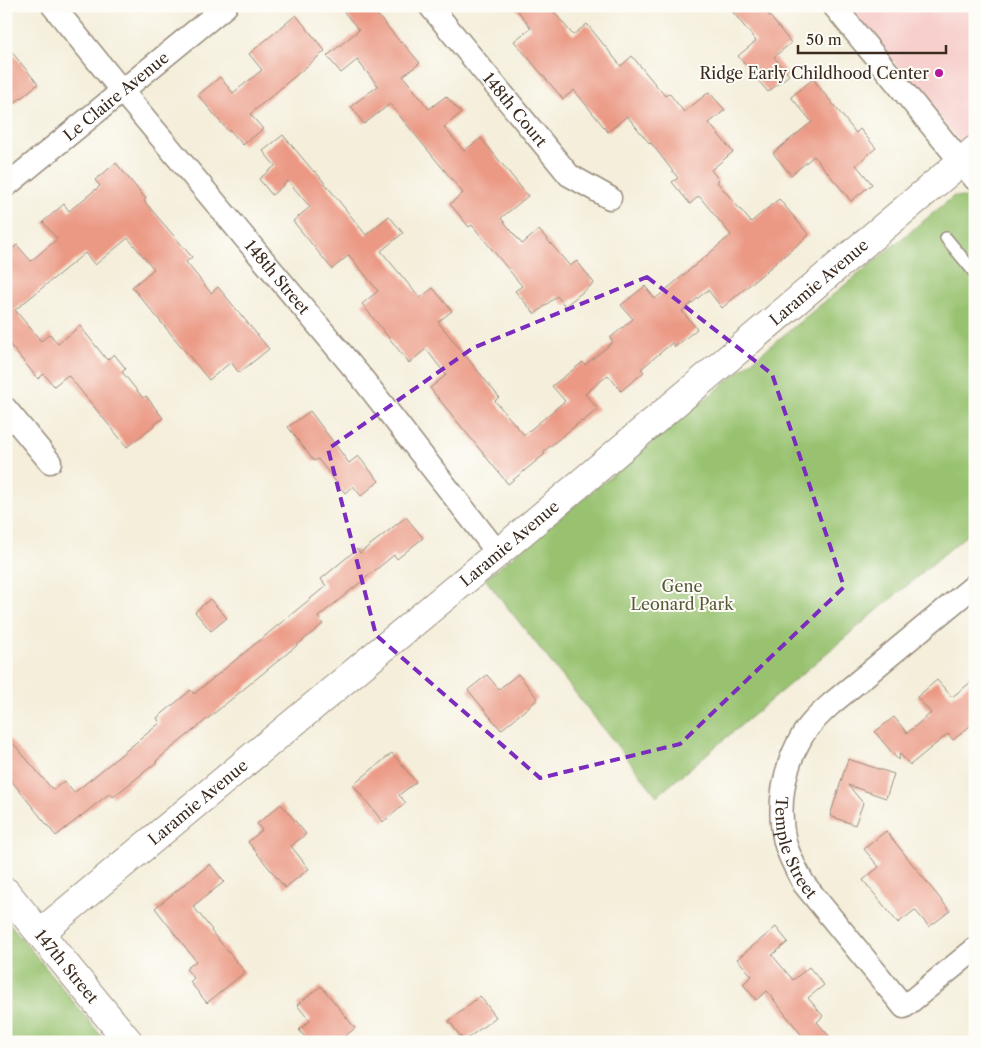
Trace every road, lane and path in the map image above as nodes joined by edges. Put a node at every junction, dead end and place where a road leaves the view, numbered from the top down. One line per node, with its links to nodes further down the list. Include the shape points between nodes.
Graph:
1 (53, 6): 5 (street, 148th Street)
2 (226, 6): 5 (street, Le Claire Avenue)
3 (430, 6): 8 (street, 148th Court, via 569,175)
4 (834, 6): 6 (street)
5 (122, 91): 7 (street, Le Claire Avenue); 13 (street, 148th Street, via 362,378)
6 (970, 164): 13 (street, Laramie Avenue)
7 (6, 186)
8 (610, 198)
9 (946, 238): 10 (lane)
10 (975, 274)
11 (6, 409): 12 (street)
12 (50, 462)
13 (498, 552): 16 (street, Laramie Avenue)
14 (975, 585): 17 (street, Temple Street, via 813,721 789,764 783,786 782,812 785,842 804,884 904,1007)
15 (6, 892): 16 (street, 147th Street)
16 (40, 933): 18 (street, 147th Street)
17 (975, 949)
18 (129, 1042)

